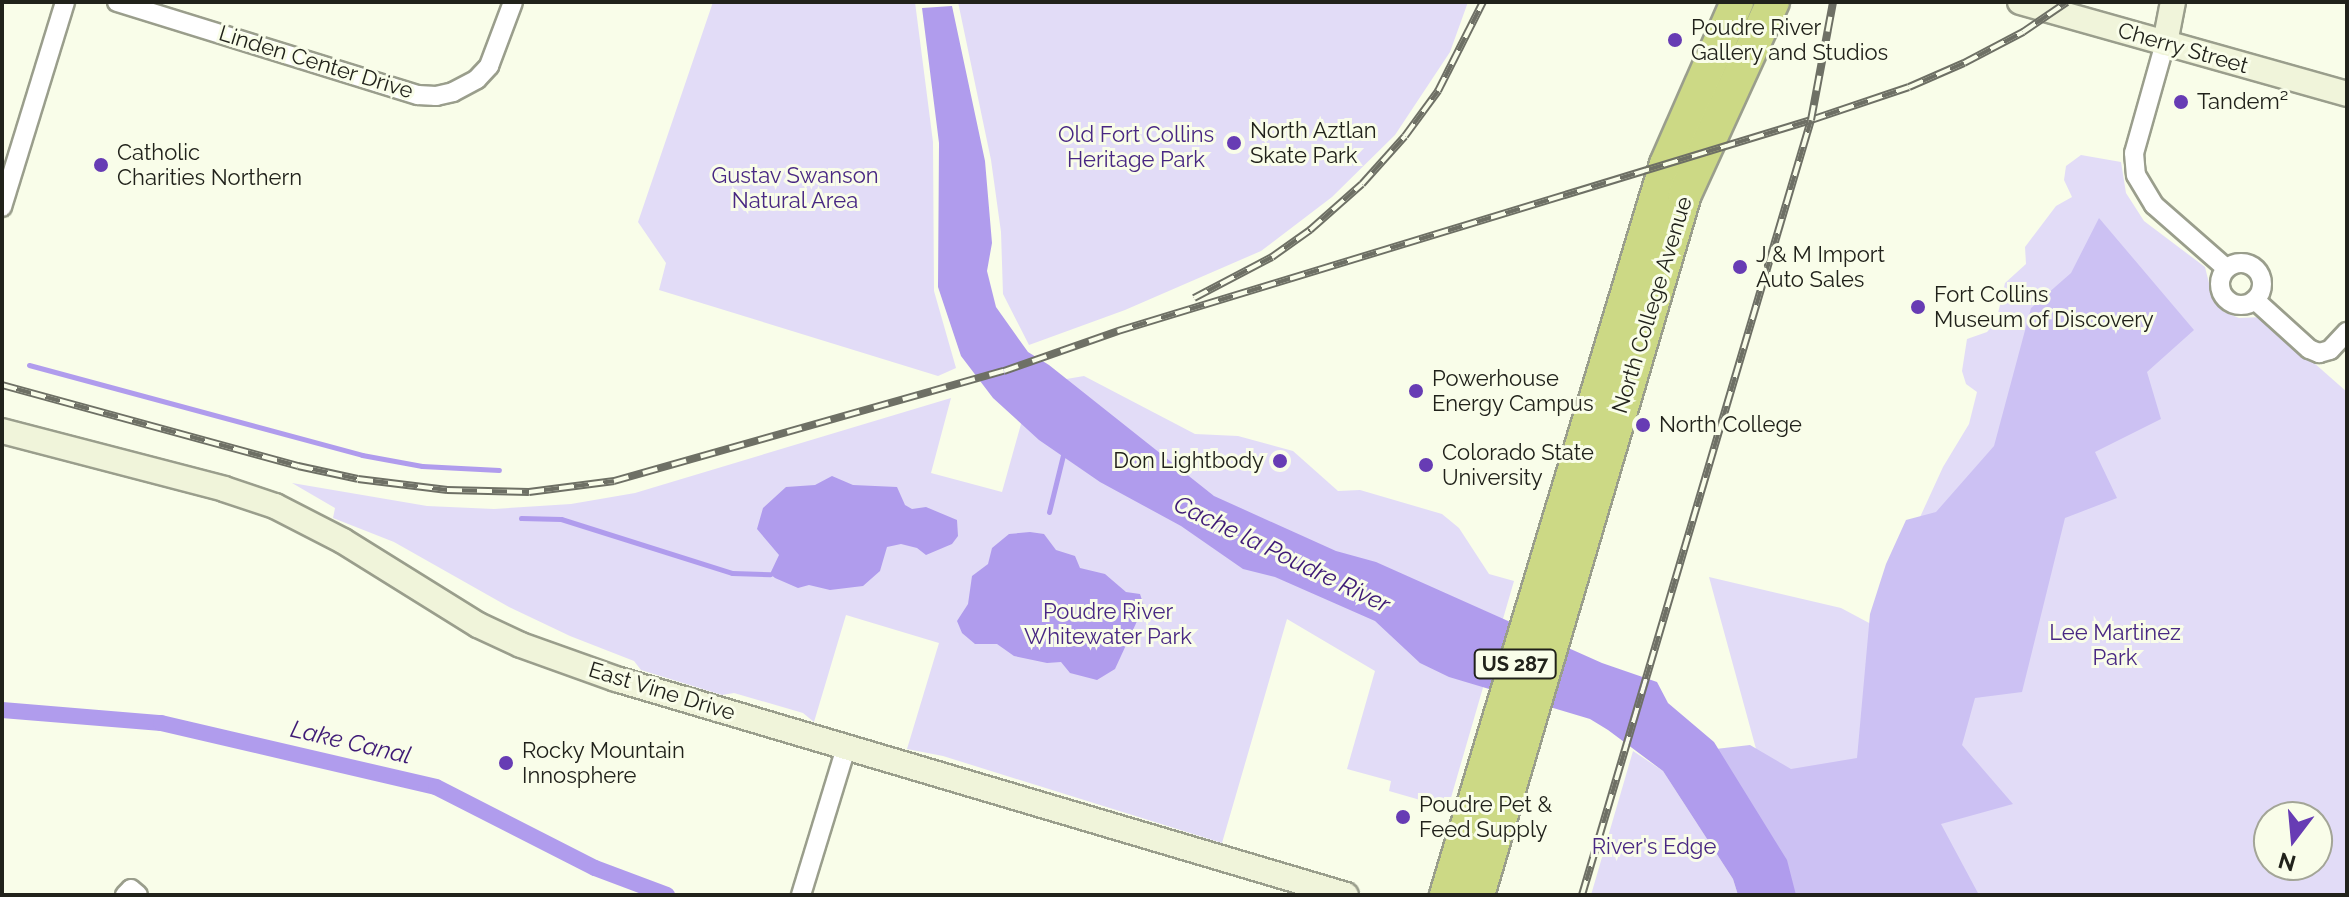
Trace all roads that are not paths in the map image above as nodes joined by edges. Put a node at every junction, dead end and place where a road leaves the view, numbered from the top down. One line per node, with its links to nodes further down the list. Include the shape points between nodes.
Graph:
1 (65, 2): 10 (street)
2 (117, 2): 3 (street, Linden Center Drive, via 418,95 436,96 477,79 489,66)
3 (513, 2)
4 (1737, 2): 15 (highway, North College Avenue / US 287, via 1666,164)
5 (1773, 2): 15 (highway, North College Avenue / US 287, via 1685,194)
6 (2020, 2): 8 (main road, Cherry Street)
7 (2176, 7): 8 (main road)
8 (2165, 43): 9 (main road, Cherry Street); 11 (street, via 2134,153 2136,175 2154,205)
9 (2347, 94)
10 (2, 207)
11 (2226, 268): 12 (street, via 2244,263 2256,269 2262,287); 12 (street, via 2219,281 2225,299 2240,306)
12 (2255, 300): 13 (street, via 2319,353 2330,350)
13 (2347, 332)
14 (2, 431): 16 (main road, East Vine Drive, via 275,506 521,645 616,679)
15 (1556, 578): 17 (highway, North College Avenue / US 287)
16 (847, 745): 18 (street); 19 (main road, East Vine Drive)
17 (1502, 758): 20 (highway, North College Avenue / US 287); 21 (highway, North College Avenue / US 287)
18 (801, 895)
19 (1346, 895)
20 (1446, 895)
21 (1478, 895)

